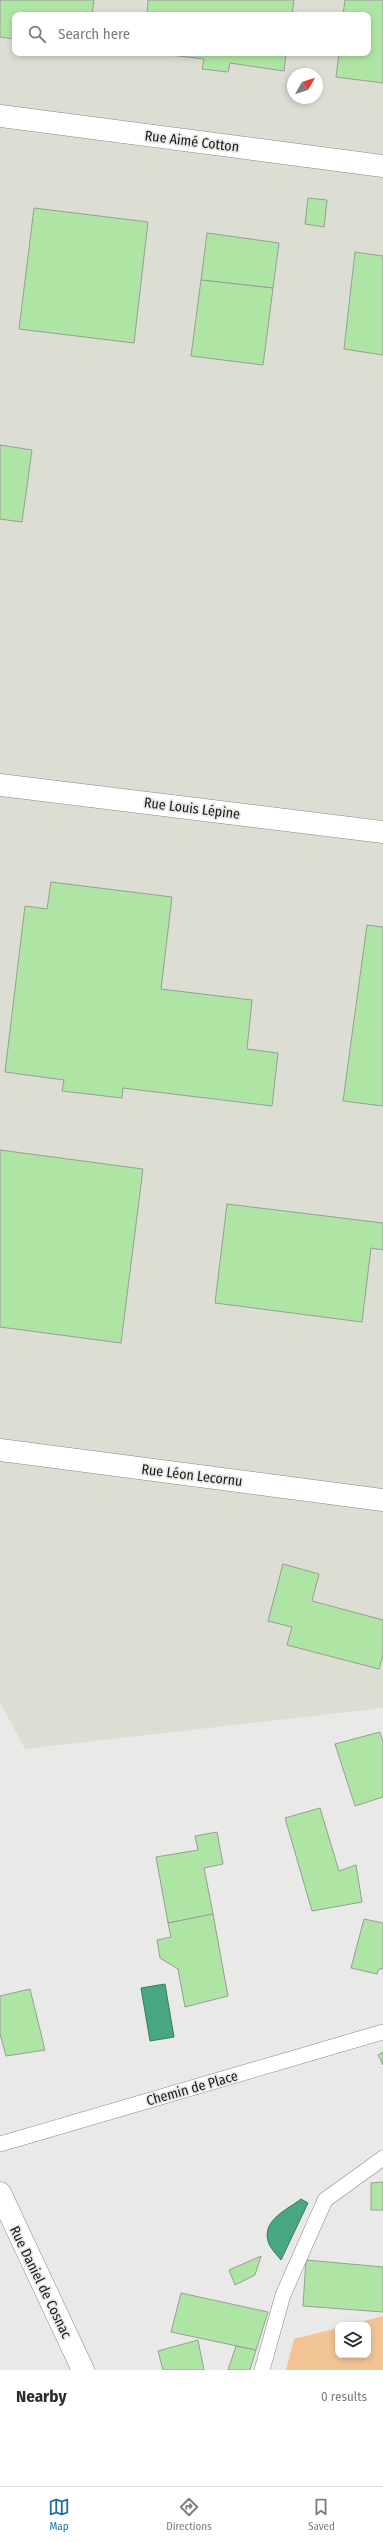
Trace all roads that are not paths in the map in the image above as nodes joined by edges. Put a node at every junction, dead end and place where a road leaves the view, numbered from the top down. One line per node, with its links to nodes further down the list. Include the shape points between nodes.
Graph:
1 (0, 116): 2 (street, Rue Aimé Cotton)
2 (383, 166)
3 (0, 785): 4 (street, Rue Louis Lépine)
4 (383, 832)
5 (0, 1450): 6 (street, Rue Léon Lecornu)
6 (383, 1500)
7 (383, 2032): 8 (lane, Chemin de Place)
8 (0, 2144)
9 (383, 2158): 12 (lane, via 325,2200 283,2295)
10 (0, 2193): 11 (street, Rue Daniel de Cosnac)
11 (84, 2370)
12 (262, 2370)

